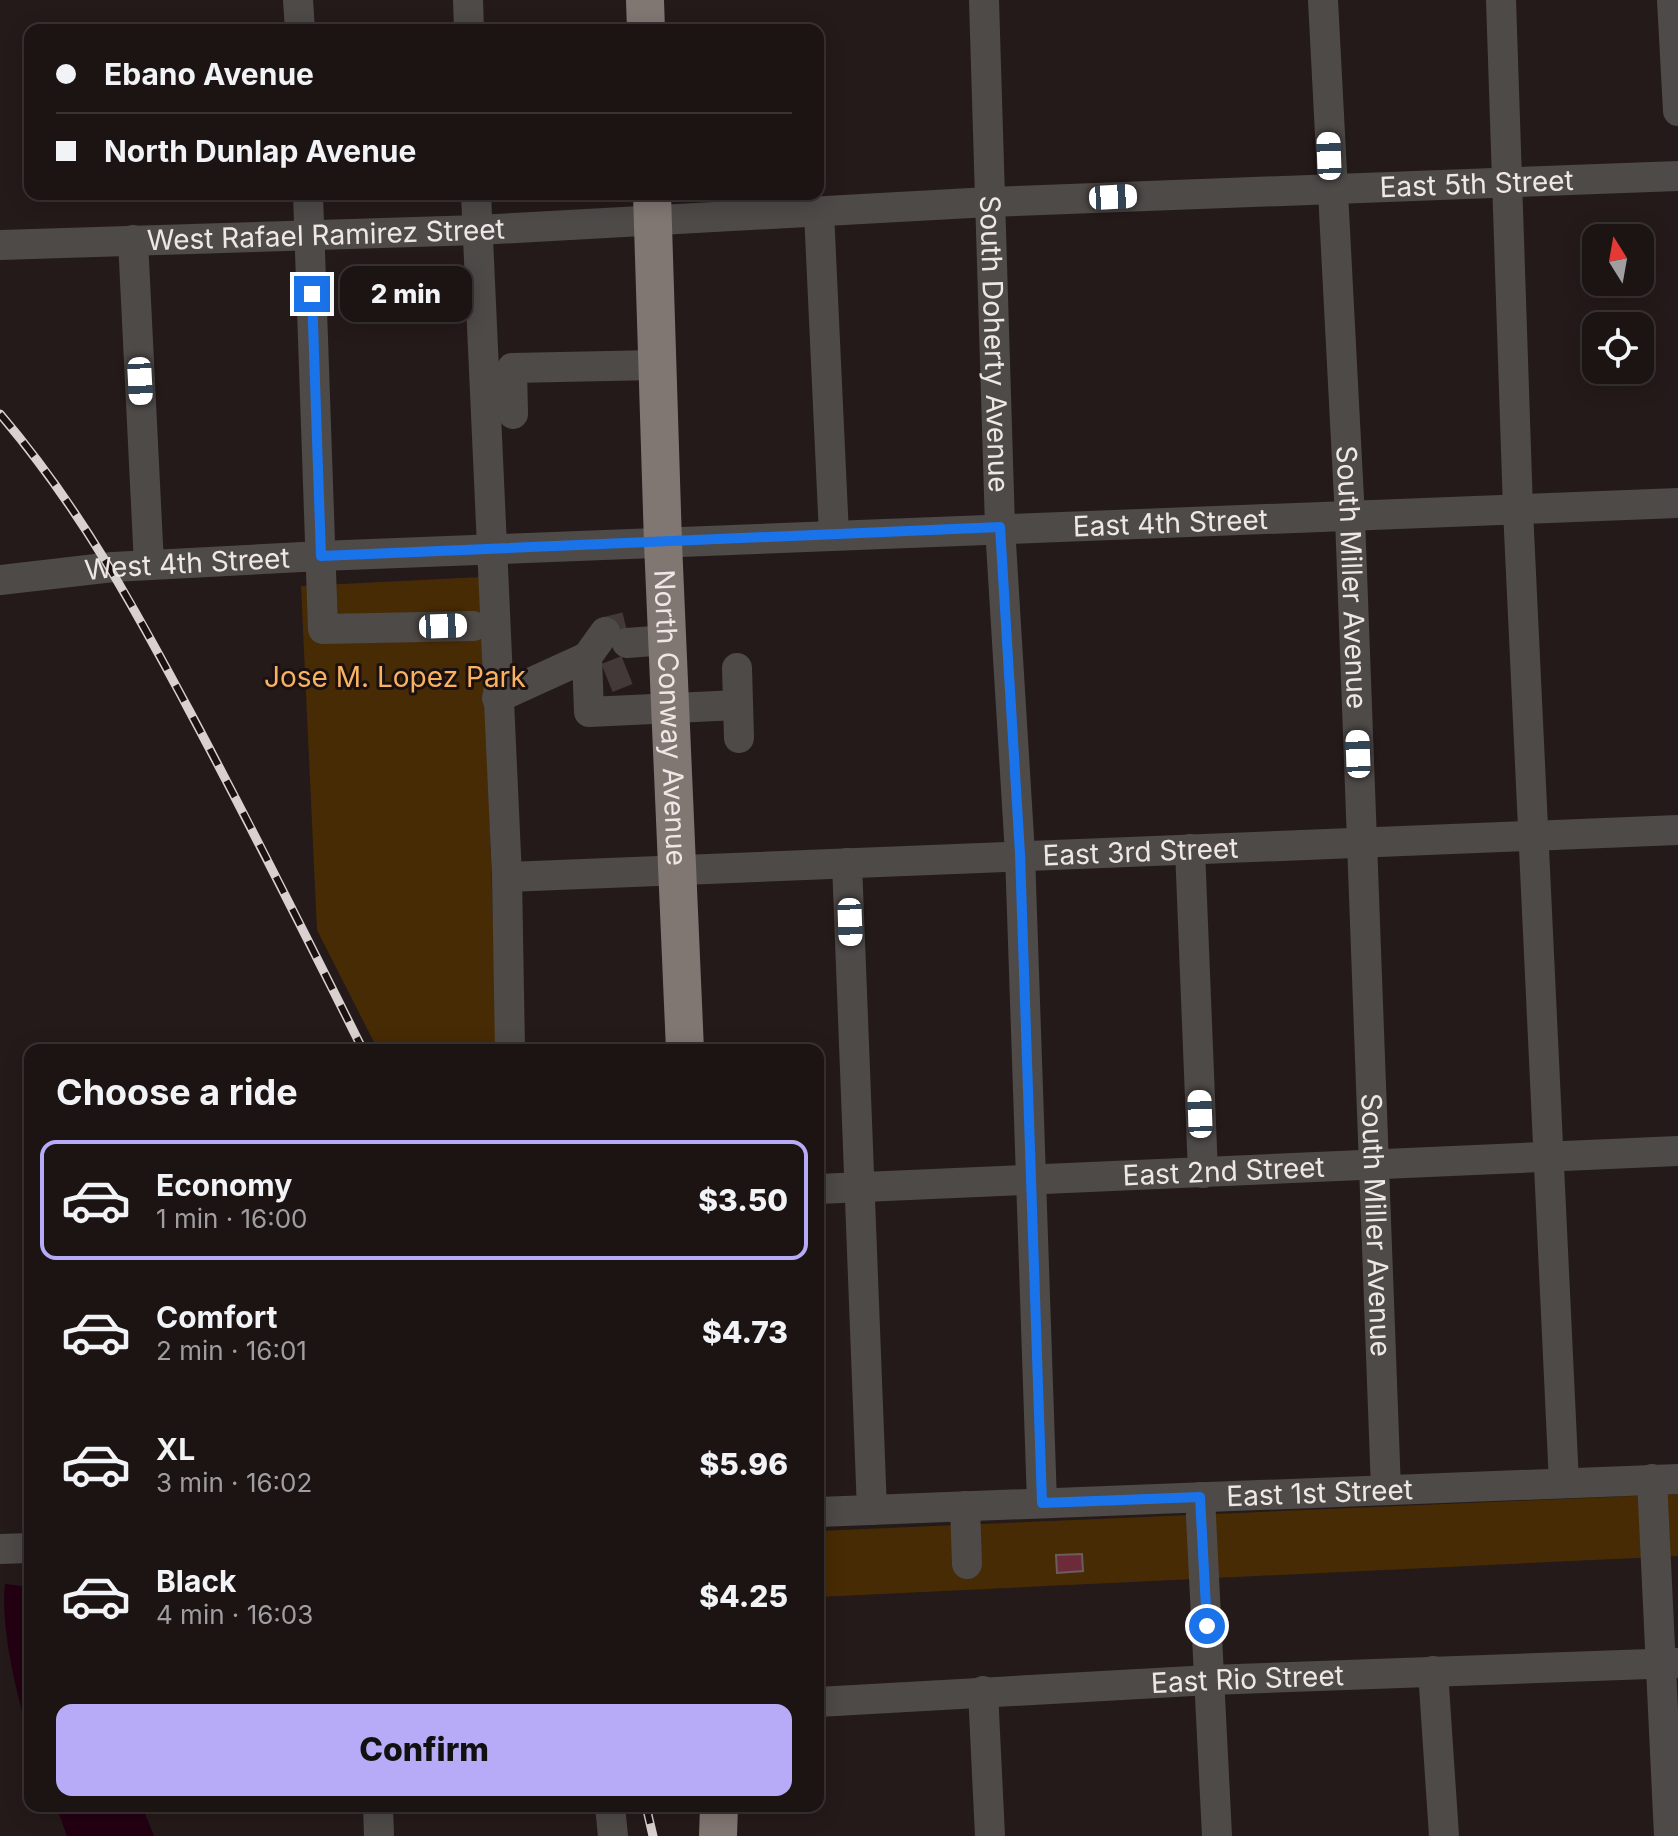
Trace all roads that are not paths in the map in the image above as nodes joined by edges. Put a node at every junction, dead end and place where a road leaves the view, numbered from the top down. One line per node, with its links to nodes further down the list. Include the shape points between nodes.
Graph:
1 (298, 0): 8 (street)
2 (468, 0): 9 (street)
3 (645, 0): 10 (main road)
4 (984, 0): 18 (street, South Doherty Avenue)
5 (1323, 0): 15 (street, South Miller Avenue)
6 (1501, 0): 14 (street)
7 (1672, 0): 11 (street)
8 (300, 24)
9 (469, 24)
10 (646, 24)
11 (1676, 46): 12 (street)
12 (1678, 111)
13 (1678, 176): 14 (street, East 5th Street)
14 (1507, 181): 15 (street, East 5th Street); 28 (street)
15 (1330, 187): 18 (street, East 5th Street); 29 (street, South Miller Avenue)
16 (308, 200): 22 (street)
17 (476, 200): 21 (street)
18 (989, 202): 20 (street, East 5th Street); 30 (street, South Doherty Avenue)
19 (652, 208): 20 (street, East 5th Street); 21 (street, West Rafael Ramirez Street); 25 (main road, North Conway Avenue)
20 (819, 212): 31 (street)
21 (478, 230): 22 (street, West Rafael Ramirez Street); 33 (street)
22 (310, 235): 23 (street, West Rafael Ramirez Street); 34 (street)
23 (133, 240): 24 (street, West Rafael Ramirez Street); 35 (street)
24 (0, 245)
25 (657, 365): 26 (street, via 512,368); 32 (main road, North Conway Avenue)
26 (513, 414)
27 (1678, 503): 28 (street, East 4th Street)
28 (1518, 510): 29 (street, East 4th Street); 45 (street)
29 (1350, 518): 30 (street, East 4th Street); 46 (street, South Miller Avenue)
30 (1000, 527): 31 (street, East 4th Street); 48 (street, South Doherty Avenue)
31 (834, 535): 32 (street, East 4th Street)
32 (663, 543): 33 (street, West 4th Street); 38 (main road, North Conway Avenue)
33 (489, 549): 34 (street, West 4th Street); 40 (street)
34 (321, 556): 35 (street, West 4th Street); 37 (street, via 323,629)
35 (149, 565): 36 (street, West 4th Street)
36 (0, 580)
37 (473, 626)
38 (621, 649): 40 (street); 42 (main road, North Conway Avenue); 42 (street, via 589,712)
39 (737, 668): 41 (street)
40 (497, 698): 51 (street)
41 (738, 705): 42 (street); 43 (street)
42 (670, 706): 50 (main road, North Conway Avenue)
43 (739, 738)
44 (1678, 830): 45 (street, East 3rd Street)
45 (1535, 836): 46 (street, East 3rd Street); 55 (street)
46 (1361, 842): 47 (street, East 3rd Street); 56 (street, South Miller Avenue)
47 (1190, 849): 48 (street, East 3rd Street); 57 (street)
48 (1020, 854): 49 (street, East 3rd Street); 58 (street, South Doherty Avenue)
49 (847, 863): 50 (street, East 3rd Street); 59 (street)
50 (677, 870): 51 (street, East 3rd Street); 53 (main road, North Conway Avenue)
51 (507, 877): 52 (street)
52 (510, 1044)
53 (685, 1044)
54 (1678, 1151): 55 (street, East 2nd Street)
55 (1549, 1158): 56 (street, East 2nd Street); 62 (street)
56 (1373, 1166): 57 (street, East 2nd Street); 63 (street, South Miller Avenue)
57 (1203, 1173): 58 (street, East 2nd Street)
58 (1029, 1180): 59 (street, East 2nd Street); 65 (street, South Doherty Avenue)
59 (860, 1187): 60 (street, East 2nd Street); 67 (street)
60 (824, 1189)
61 (1665, 1479): 62 (street, East 1st Street); 72 (street)
62 (1564, 1483): 63 (street, East 1st Street)
63 (1386, 1490): 64 (street, East 1st Street)
64 (1200, 1497): 65 (street, East 1st Street); 74 (street)
65 (1042, 1503): 66 (street, East 1st Street)
66 (965, 1506): 67 (street, East 1st Street); 71 (street)
67 (872, 1510): 68 (street, East 1st Street)
68 (824, 1512)
69 (24, 1548): 70 (street)
70 (0, 1549)
71 (967, 1564)
72 (1670, 1663): 73 (street, East Rio Street); 86 (street)
73 (1433, 1671): 74 (street, East Rio Street); 85 (street)
74 (1210, 1680): 75 (street, East Rio Street); 84 (street)
75 (983, 1691): 76 (street, East Rio Street); 83 (street)
76 (824, 1702)
77 (378, 1812): 80 (street)
78 (611, 1812): 81 (street)
79 (719, 1812): 82 (main road)
80 (379, 1836)
81 (613, 1836)
82 (718, 1836)
83 (990, 1836)
84 (1217, 1836)
85 (1444, 1836)
86 (1669, 1836)

